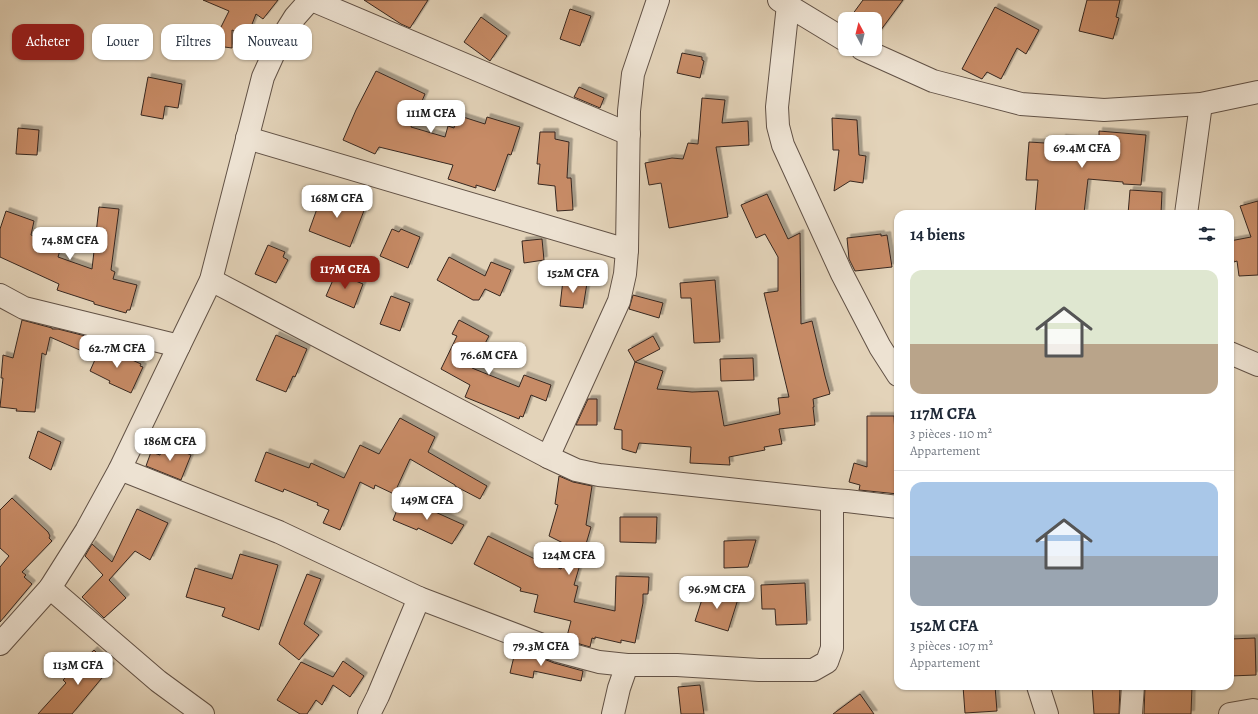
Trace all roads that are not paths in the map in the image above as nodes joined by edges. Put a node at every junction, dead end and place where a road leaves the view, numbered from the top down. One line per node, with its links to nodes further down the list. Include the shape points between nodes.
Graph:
1 (311, 0): 8 (street); 9 (street, via 295,17 278,44 263,77)
2 (658, 0): 8 (street, via 633,74)
3 (784, 2): 4 (street); 17 (street, via 777,106 778,126 783,145 842,274)
4 (838, 36)
5 (878, 56): 7 (street, via 933,81 1021,104 1104,110)
6 (1258, 92): 7 (street)
7 (1201, 104): 10 (street)
8 (628, 134): 11 (street)
9 (247, 138): 11 (street); 12 (street)
10 (1187, 210)
11 (627, 250): 18 (street, via 619,301)
12 (211, 280): 14 (street); 18 (street)
13 (0, 295): 14 (street, via 24,308)
14 (179, 346): 19 (street)
15 (1234, 355): 16 (street)
16 (1258, 364)
17 (894, 369)
18 (548, 457): 20 (street, via 576,470 599,475)
19 (120, 469): 22 (street, via 86,531); 23 (street, via 279,532)
20 (832, 500): 21 (street); 25 (street, via 832,648 828,662 813,670)
21 (894, 507)
22 (50, 588): 24 (street); 29 (street, via 158,681)
23 (419, 598): 25 (street, via 558,651 599,662); 30 (street)
24 (0, 644)
25 (627, 665): 31 (street)
26 (1039, 690): 32 (street)
27 (1133, 690): 33 (street)
28 (1258, 711): 34 (street)
29 (203, 714)
30 (369, 714)
31 (612, 714)
32 (1047, 714)
33 (1131, 714)
34 (1230, 714)

